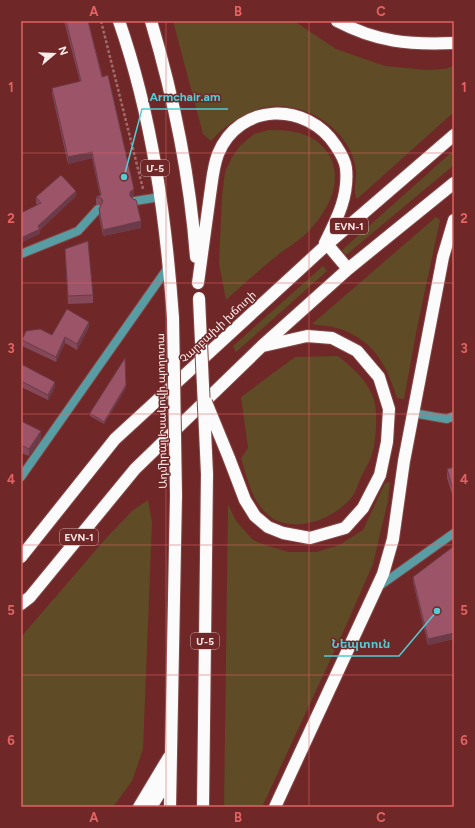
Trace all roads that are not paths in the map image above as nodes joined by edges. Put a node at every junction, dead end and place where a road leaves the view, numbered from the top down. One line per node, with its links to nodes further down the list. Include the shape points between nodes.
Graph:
1 (119, 21): 7 (highway, Ադմիրալ Իսակովի պողոտա / Մ-5, via 132,57 150,134)
2 (151, 21): 15 (highway, Մ-5, via 165,68 182,148 194,217)
3 (337, 21): 4 (highway, via 365,34 387,40 420,45)
4 (454, 43)
5 (454, 135): 11 (highway, Չարբախի խճուղի / EVN-1)
6 (454, 183): 14 (highway, EVN-1)
7 (160, 197): 8 (street); 13 (highway, Ադմիրալ Իսակովի պողոտա / Մ-5)
8 (135, 201)
9 (98, 209): 12 (street, via 78,231)
10 (454, 220): 18 (highway, via 443,257)
11 (325, 246): 14 (highway); 15 (highway, via 339,217 346,186 346,167 340,152 323,130 299,116 259,116 246,121 234,131 218,154); 22 (highway, Չարբախի խճուղի / EVN-1, via 115,440)
12 (21, 254)
13 (169, 265): 20 (street); 25 (highway, Ադմիրալ Իսակովի պողոտա / Մ-5, bridge, via 173,318 176,495)
14 (348, 269): 16 (highway, EVN-1)
15 (198, 283): 17 (highway, Մ-5, bridge)
16 (262, 346): 17 (highway, bridge, via 307,336 332,338 357,351 379,377 389,409 387,442 380,475 363,508 345,528 310,538 283,533 268,527 255,516 245,500); 24 (highway, EVN-1, via 135,469)
17 (203, 393): 30 (highway, Մ-5, bridge, via 207,474)
18 (413, 413): 19 (street, via 447,419); 23 (highway, via 393,539)
19 (454, 416)
20 (21, 478)
21 (454, 533): 23 (street)
22 (21, 557)
23 (378, 588): 31 (highway)
24 (21, 604)
25 (170, 754): 26 (highway, Ադմիրալ Իսակովի պողոտա / Մ-5); 27 (highway)
26 (170, 776): 28 (highway); 29 (highway, Ադմիրալ Իսակովի պողոտա / Մ-5)
27 (139, 807)
28 (151, 807)
29 (170, 807)
30 (203, 807)
31 (275, 807)

